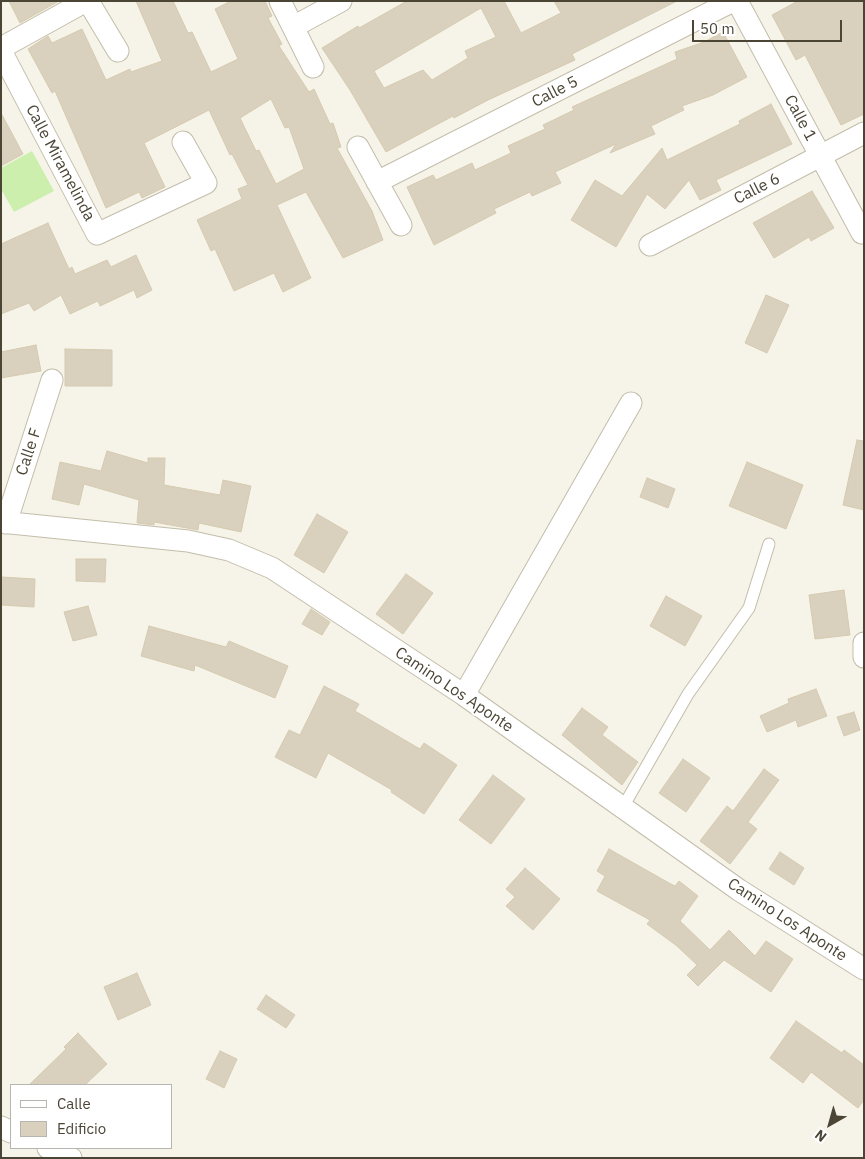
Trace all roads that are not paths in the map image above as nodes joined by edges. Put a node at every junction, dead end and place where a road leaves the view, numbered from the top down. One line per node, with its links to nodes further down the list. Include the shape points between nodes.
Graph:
1 (87, 1): 7 (street); 8 (street)
2 (280, 1): 6 (street)
3 (341, 1): 6 (street)
4 (733, 1): 14 (street, Calle 5)
5 (737, 1): 13 (street, Calle 1)
6 (293, 27): 9 (street)
7 (1, 49): 11 (street, Calle Miramelinda, via 97,234 206,183)
8 (118, 51)
9 (313, 67)
10 (864, 134): 13 (street, Calle 6)
11 (183, 142)
12 (358, 148): 14 (street)
13 (820, 156): 16 (street, Calle 1); 17 (street, Calle 6)
14 (377, 182): 15 (street)
15 (401, 225)
16 (864, 232)
17 (650, 245)
18 (52, 380): 20 (street, Calle F)
19 (631, 402): 24 (street)
20 (4, 522): 24 (street, Camino Los Aponte, via 188,541 229,550 272,568)
21 (769, 544): 25 (lane, via 749,608 688,694)
22 (864, 643): 23 (street)
23 (864, 656)
24 (464, 695): 25 (street, Camino Los Aponte)
25 (623, 807): 26 (street, Camino Los Aponte, via 739,890)
26 (864, 969)
27 (50, 1149): 28 (street)
28 (71, 1158)

